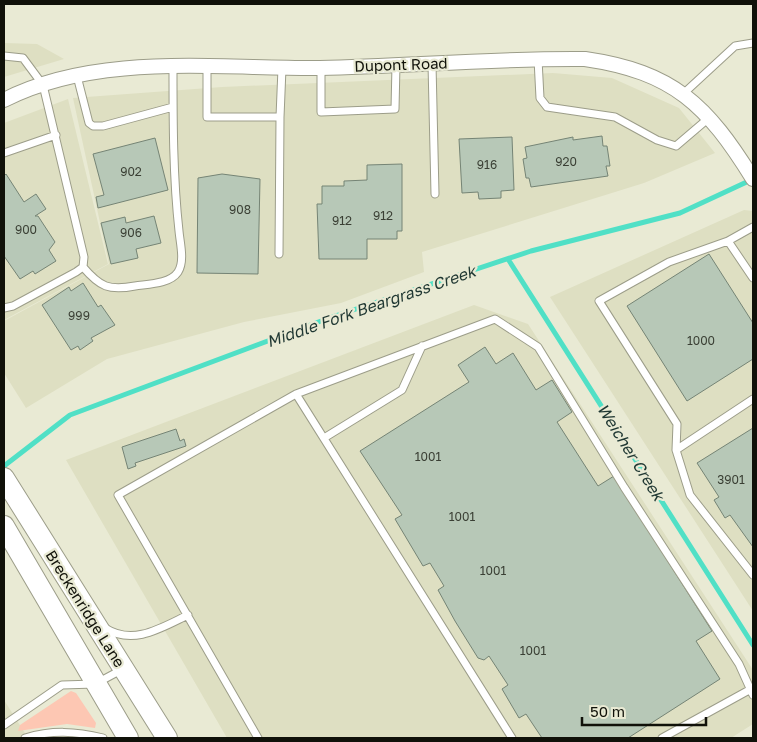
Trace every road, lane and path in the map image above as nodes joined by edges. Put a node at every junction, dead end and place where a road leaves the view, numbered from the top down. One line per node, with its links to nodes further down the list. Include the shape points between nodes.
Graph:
1 (753, 43): 12 (lane, via 735,46)
2 (4, 56): 11 (lane, via 23,58)
3 (538, 59): 4 (street, Dupont Road); 12 (street, Dupont Road, via 585,59 617,64 644,72); 16 (lane, via 540,98 547,107 615,117 676,146)
4 (432, 64): 5 (street, Dupont Road); 20 (lane)
5 (396, 65): 9 (street, Dupont Road); 9 (lane, via 395,109 321,112)
6 (173, 67): 7 (street, Dupont Road); 10 (street, Dupont Road, via 128,68); 14 (lane)
7 (207, 68): 8 (street, Dupont Road); 15 (lane, via 207,117)
8 (282, 68): 9 (street, Dupont Road); 15 (lane)
9 (321, 68)
10 (77, 76): 11 (street, Dupont Road); 14 (lane, via 93,126)
11 (42, 86): 13 (street, Dupont Road); 17 (lane)
12 (683, 94): 16 (street, Dupont Road)
13 (4, 100)
14 (173, 107): 24 (lane, via 182,259 178,272 165,281 119,290 108,288)
15 (280, 117): 23 (lane)
16 (710, 117): 19 (street, Dupont Road)
17 (56, 135): 18 (lane); 24 (lane, via 84,258)
18 (4, 152)
19 (753, 179)
20 (435, 194)
21 (753, 227): 22 (lane)
22 (728, 241): 25 (lane); 31 (lane, via 668,262 598,301 677,424)
23 (279, 254)
24 (83, 267): 26 (lane)
25 (753, 278)
26 (4, 308)
27 (422, 346): 28 (lane); 30 (lane, via 402,390); 39 (lane, via 496,319 538,347 739,664)
28 (296, 394): 30 (lane); 35 (lane, via 118,494)
29 (753, 398): 31 (lane)
30 (324, 438): 46 (lane)
31 (676, 450): 34 (lane, via 690,495)
32 (4, 478): 36 (main road, Breckenridge Lane)
33 (4, 526): 38 (main road, Breckenridge Lane)
34 (753, 575)
35 (188, 615): 36 (lane, via 151,634 129,636 115,634); 45 (lane)
36 (92, 619): 37 (main road, Breckenridge Lane)
37 (123, 669): 38 (lane); 44 (main road, Breckenridge Lane)
38 (95, 684): 40 (lane, via 62,685); 43 (main road, Breckenridge Lane)
39 (752, 692): 47 (lane)
40 (4, 725)
41 (25, 738): 42 (lane, via 45,732 78,732)
42 (102, 738)
43 (128, 738)
44 (167, 738)
45 (258, 738)
46 (512, 738)
47 (662, 738)

